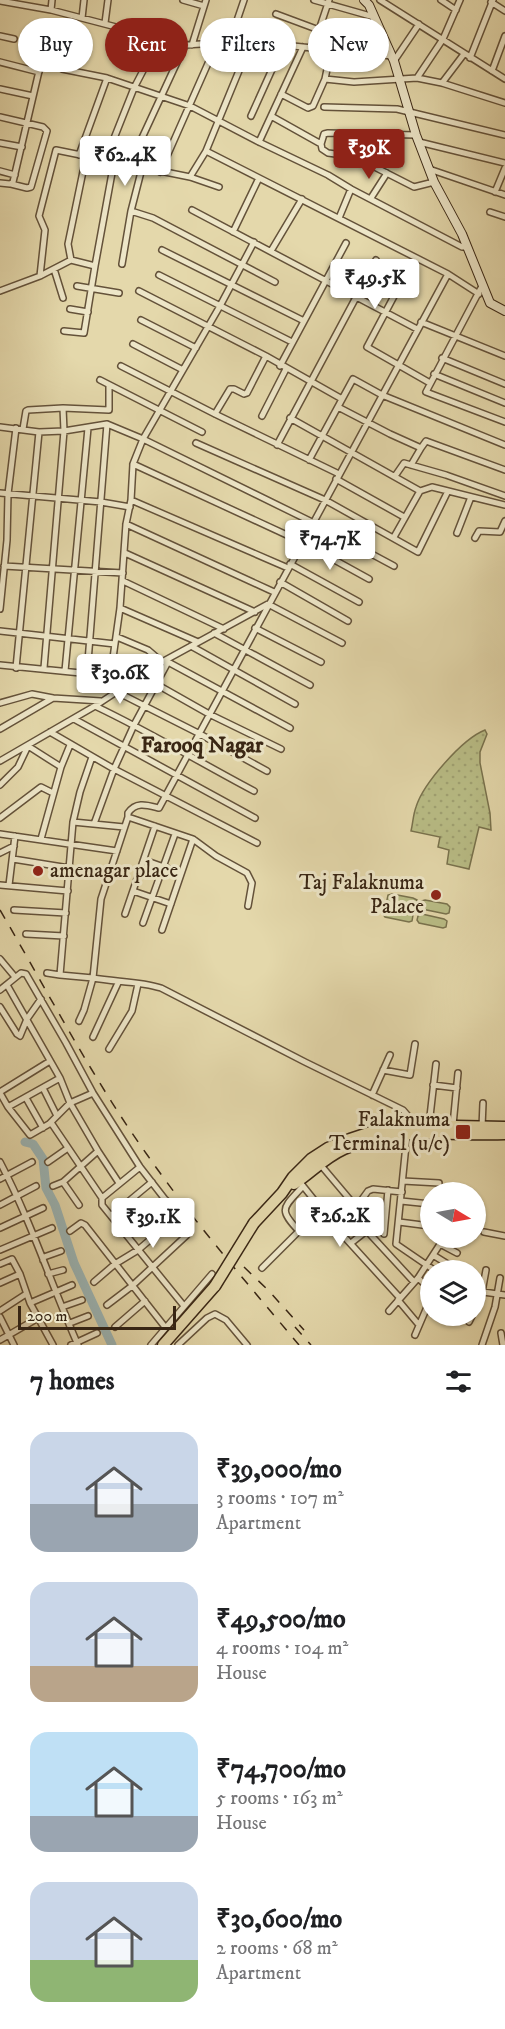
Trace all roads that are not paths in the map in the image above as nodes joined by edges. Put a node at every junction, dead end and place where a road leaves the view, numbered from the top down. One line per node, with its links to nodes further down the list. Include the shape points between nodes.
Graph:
1 (52, 0): 16 (street)
2 (84, 0): 21 (street)
3 (108, 0): 22 (street)
4 (183, 0): 14 (street)
5 (244, 0): 23 (street)
6 (314, 0): 15 (street)
7 (364, 0): 20 (street)
8 (380, 0): 27 (street)
9 (441, 0): 17 (street)
10 (460, 0): 17 (street)
11 (0, 1): 13 (street)
12 (491, 1): 18 (street); 42 (street)
13 (21, 3): 16 (street)
14 (205, 3): 35 (street)
15 (329, 3): 20 (street); 24 (street)
16 (51, 10): 21 (street)
17 (456, 10): 32 (street)
18 (505, 11)
19 (276, 14): 28 (street)
20 (374, 17): 41 (street)
21 (82, 18)
22 (106, 18)
23 (238, 18)
24 (323, 18)
25 (93, 20): 26 (street)
26 (105, 23)
27 (419, 24): 32 (street); 41 (street)
28 (308, 26)
29 (0, 36): 31 (street)
30 (505, 36): 45 (street)
31 (14, 39)
32 (443, 39): 39 (street); 55 (street)
33 (200, 44): 35 (street)
34 (188, 45): 35 (street)
35 (192, 45)
36 (296, 46): 37 (street)
37 (303, 47): 38 (street); 62 (street)
38 (308, 48)
39 (464, 54): 42 (street); 59 (street)
40 (389, 57): 41 (street)
41 (393, 58): 57 (street)
42 (470, 58): 45 (street)
43 (0, 62): 44 (street)
44 (18, 67)
45 (492, 71): 58 (street)
46 (39, 72): 64 (street)
47 (77, 72): 54 (street)
48 (144, 72): 60 (street)
49 (172, 72): 63 (street)
50 (204, 72): 66 (street)
51 (239, 72): 72 (street)
52 (271, 72): 69 (street)
53 (326, 72): 56 (street)
54 (107, 78): 60 (street); 81 (street)
55 (417, 78): 57 (street); 59 (street)
56 (325, 79): 57 (street); 62 (street, via 311,108)
57 (399, 79): 68 (street)
58 (505, 79)
59 (442, 83): 65 (street)
60 (134, 88): 63 (street); 85 (street)
61 (0, 89): 64 (street)
62 (281, 94): 70 (street)
63 (161, 95): 66 (street); 88 (street)
64 (33, 96): 73 (street)
65 (505, 103)
66 (190, 105): 72 (street); 93 (street)
67 (324, 107): 68 (street)
68 (410, 112): 74 (street); 75 (street)
69 (251, 116)
70 (271, 116): 76 (street); 78 (street)
71 (0, 117): 73 (street)
72 (220, 121): 76 (street); 80 (street)
73 (27, 123): 79 (street); 100 (street, via 43,127 47,133 31,187)
74 (505, 135)
75 (417, 138): 78 (street, via 328,133); 87 (street); 91 (street)
76 (259, 142): 102 (street)
77 (0, 143): 79 (street)
78 (321, 144): 82 (street, via 325,153)
79 (22, 147): 95 (street)
80 (207, 151): 96 (street); 97 (street)
81 (79, 155): 83 (street); 126 (street, via 57,150 39,216 45,231)
82 (343, 155)
83 (86, 156): 85 (street); 118 (street, via 68,244)
84 (359, 159): 94 (street)
85 (105, 160): 86 (street)
86 (114, 162): 88 (street); 122 (street)
87 (505, 163)
88 (129, 166): 89 (street)
89 (142, 168): 93 (street); 108 (street)
90 (505, 168): 103 (street)
91 (429, 169): 98 (street); 103 (street)
92 (0, 171): 95 (street)
93 (160, 172): 96 (street)
94 (387, 172): 98 (street, via 414,187); 105 (street)
95 (15, 175): 100 (street)
96 (190, 177): 101 (street)
97 (259, 178): 106 (street); 112 (street)
98 (434, 182): 115 (street)
99 (0, 183): 100 (street)
100 (11, 183)
101 (219, 187)
102 (351, 189): 105 (street); 111 (street)
103 (495, 192): 104 (street)
104 (505, 195)
105 (371, 198): 115 (street)
106 (302, 199): 111 (street); 117 (street)
107 (192, 210): 112 (street)
108 (131, 212): 120 (street, via 153,218); 121 (street)
109 (490, 212): 110 (street)
110 (505, 217)
111 (339, 218): 124 (street)
112 (233, 232): 113 (street)
113 (254, 242): 117 (street); 120 (street)
114 (346, 243): 127 (street)
115 (467, 247): 133 (street)
116 (162, 250): 130 (street)
117 (271, 251): 127 (street)
118 (71, 260): 122 (street); 123 (street)
119 (376, 260): 137 (street)
120 (242, 263): 128 (street); 130 (street)
121 (122, 264)
122 (95, 266): 132 (street)
123 (54, 269): 126 (street); 138 (street)
124 (448, 274): 133 (street); 146 (street)
125 (159, 275): 139 (street)
126 (40, 276): 134 (street)
127 (327, 280): 137 (street); 145 (street)
128 (275, 282)
129 (401, 283): 143 (street)
130 (231, 285): 139 (street); 145 (street)
131 (77, 286): 132 (street)
132 (92, 288): 136 (street); 142 (street)
133 (481, 290): 141 (street, via 490,303); 150 (street)
134 (0, 291)
135 (139, 291): 147 (street)
136 (119, 293)
137 (355, 296): 143 (street); 164 (street)
138 (63, 298)
139 (220, 306): 147 (street); 151 (street)
140 (70, 309): 142 (street)
141 (505, 311)
142 (88, 312): 149 (street, via 84,333)
143 (387, 312): 148 (street); 157 (street, via 367,347)
144 (141, 320): 153 (street)
145 (304, 321): 151 (street)
146 (421, 322): 148 (street); 150 (street)
147 (207, 328): 153 (street); 154 (street)
148 (417, 329): 157 (street)
149 (64, 331)
150 (455, 335): 155 (street); 156 (street)
151 (292, 342): 159 (street)
152 (133, 344): 161 (street)
153 (196, 348): 161 (street)
154 (266, 356): 159 (street); 175 (street, via 247,393 230,389)
155 (505, 356)
156 (442, 358): 162 (street); 166 (street)
157 (398, 364): 165 (street); 169 (street)
158 (122, 366): 168 (street)
159 (280, 366): 160 (street)
160 (286, 369): 164 (street); 176 (street)
161 (183, 370): 168 (street)
162 (435, 375): 165 (street); 171 (street)
163 (100, 380): 167 (street)
164 (310, 382): 170 (street); 177 (street)
165 (430, 383): 179 (street, via 426,392)
166 (505, 384)
167 (109, 386): 173 (street, via 109,410); 174 (street)
168 (171, 391): 174 (street); 175 (street)
169 (382, 395): 170 (street, via 353,379); 178 (street); 192 (street)
170 (342, 399): 172 (street)
171 (505, 403)
172 (338, 407): 178 (street); 188 (street)
173 (63, 408): 184 (street, via 26,411); 185 (street)
174 (160, 411): 187 (street); 189 (street)
175 (215, 414): 191 (street)
176 (262, 416)
177 (290, 418): 188 (street); 191 (street)
178 (367, 422): 193 (street); 194 (street)
179 (505, 422)
180 (107, 424): 183 (street); 189 (street); 211 (street)
181 (0, 427): 182 (street)
182 (16, 428): 184 (street); 204 (street)
183 (88, 428): 185 (street); 209 (street)
184 (23, 429): 186 (street)
185 (64, 431): 186 (street); 208 (street)
186 (39, 432): 206 (street)
187 (202, 432)
188 (323, 436): 194 (street); 195 (street)
189 (143, 439): 196 (street); 216 (street)
190 (196, 443): 210 (street)
191 (277, 445): 195 (street)
192 (505, 445)
193 (421, 447): 197 (street); 198 (street, via 426,441)
194 (350, 453): 199 (street); 200 (street)
195 (309, 460): 199 (street)
196 (133, 464): 212 (street); 223 (street)
197 (411, 465): 200 (street, via 404,463); 205 (street)
198 (505, 470)
199 (337, 476): 210 (street); 214 (street)
200 (394, 476): 201 (street)
201 (420, 491): 202 (street, via 432,488); 214 (street)
202 (448, 492): 207 (street); 219 (street, via 418,552)
203 (0, 493): 204 (street)
204 (8, 494): 206 (street); 222 (street)
205 (505, 495)
206 (33, 496): 208 (street); 228 (street)
207 (471, 497): 213 (street); 218 (street)
208 (58, 498): 209 (street); 229 (street)
209 (81, 500): 211 (street); 230 (street)
210 (325, 500): 216 (street); 219 (street)
211 (101, 502): 212 (street); 231 (street)
212 (130, 503): 217 (street); 226 (street)
213 (505, 505)
214 (404, 517): 219 (street)
215 (505, 521): 220 (street, via 502,531 479,531)
216 (312, 522): 223 (street); 227 (street)
217 (126, 524): 224 (street); 236 (street)
218 (457, 532)
219 (394, 537)
220 (475, 538)
221 (0, 540): 222 (street)
222 (7, 540): 225 (street)
223 (302, 542): 226 (street); 233 (street)
224 (125, 553): 232 (street); 241 (street)
225 (4, 566): 228 (street); 240 (street)
226 (289, 566): 235 (street); 237 (street)
227 (394, 566)
228 (26, 567): 229 (street); 247 (street)
229 (52, 569): 230 (street); 248 (street)
230 (74, 570): 231 (street); 250 (street)
231 (95, 572): 232 (street); 251 (street)
232 (123, 573): 234 (street)
233 (369, 579)
234 (123, 582): 239 (street); 244 (street)
235 (280, 582): 236 (street); 242 (street)
236 (274, 592): 238 (street)
237 (359, 602)
238 (268, 604): 241 (street); 243 (street); 253 (street)
239 (120, 608): 249 (street); 252 (street)
240 (0, 609)
241 (255, 612): 244 (street)
242 (348, 621)
243 (255, 628): 256 (street); 258 (street)
244 (224, 629): 246 (street)
245 (0, 631): 247 (street)
246 (214, 633): 252 (street); 256 (street)
247 (19, 634): 248 (street); 260 (street)
248 (46, 637): 250 (street); 261 (street)
249 (117, 637): 254 (street); 257 (street)
250 (68, 638): 251 (street); 263 (street)
251 (90, 641): 254 (street); 264 (street)
252 (198, 642): 255 (street)
253 (342, 643)
254 (115, 644): 266 (street, via 112,665)
255 (191, 646): 257 (street); 262 (street)
256 (244, 648): 262 (street); 268 (street)
257 (166, 661): 266 (street); 267 (street); 269 (street)
258 (321, 662)
259 (0, 665): 260 (street)
260 (16, 668): 261 (street)
261 (44, 668): 263 (street)
262 (233, 669): 269 (street); 274 (street)
263 (65, 671): 264 (street)
264 (87, 674): 265 (street)
265 (101, 675)
266 (131, 681): 270 (street)
267 (156, 684): 275 (street); 277 (street)
268 (310, 684)
269 (221, 690): 277 (street); 280 (street)
270 (117, 692): 272 (street); 275 (street)
271 (52, 698): 272 (street); 273 (street, via 32,694); 281 (street)
272 (102, 702): 276 (street)
273 (0, 703)
274 (295, 704)
275 (145, 705): 279 (street); 283 (street)
276 (95, 706): 278 (street); 279 (street)
277 (208, 714): 283 (street); 287 (street)
278 (74, 719): 282 (street); 286 (street)
279 (134, 725): 286 (street); 288 (street)
280 (290, 728)
281 (0, 729)
282 (50, 732): 284 (street); 285 (street)
283 (198, 733): 288 (street); 293 (street)
284 (70, 745): 289 (street); 291 (street)
285 (28, 746): 290 (street); 291 (street); 295 (street, via 18,767)
286 (124, 747): 292 (street); 294 (street)
287 (281, 749)
288 (186, 755): 294 (street); 296 (street)
289 (92, 757): 292 (street); 302 (street)
290 (0, 761)
291 (61, 766): 297 (street)
292 (114, 769): 298 (street); 303 (street)
293 (267, 771)
294 (175, 775): 298 (street); 301 (street)
295 (0, 785)
296 (254, 791)
297 (53, 793): 300 (street, via 40,787); 309 (street)
298 (164, 795): 299 (street, via 159,808 135,806); 311 (street)
299 (128, 817): 304 (street); 305 (street)
300 (0, 818)
301 (255, 818)
302 (73, 822): 303 (street); 312 (street)
303 (94, 824): 305 (street)
304 (155, 826): 307 (street); 317 (street)
305 (124, 827): 314 (street)
306 (0, 834): 308 (street)
307 (175, 834): 310 (street); 318 (street)
308 (15, 836): 309 (street); 313 (street)
309 (41, 839): 312 (street)
310 (193, 839): 320 (street); 327 (street, via 251,877)
311 (257, 843)
312 (71, 845): 314 (street); 319 (street)
313 (14, 846): 315 (street); 316 (street)
314 (117, 851): 339 (street, via 100,899)
315 (0, 854)
316 (13, 859): 319 (street); 322 (street)
317 (144, 860): 318 (street); 324 (street)
318 (163, 867): 320 (street); 325 (street)
319 (69, 868): 323 (street)
320 (181, 873): 326 (street)
321 (0, 885): 322 (street)
322 (9, 885): 323 (street)
323 (68, 891): 329 (street)
324 (133, 891): 325 (street); 330 (street)
325 (152, 898): 326 (street); 331 (street)
326 (171, 904): 332 (street)
327 (248, 906)
328 (14, 910): 329 (street)
329 (66, 913): 334 (street)
330 (125, 914)
331 (143, 924)
332 (162, 930)
333 (26, 934): 334 (street)
334 (64, 936): 337 (street)
335 (0, 959): 338 (street)
336 (47, 973): 337 (street)
337 (60, 975): 339 (street)
338 (15, 977): 342 (street); 344 (street, via 25,973)
339 (93, 978): 340 (street); 347 (street)
340 (118, 982): 341 (street); 348 (street)
341 (138, 984): 350 (street, via 132,1011); 362 (street, via 161,988)
342 (7, 985): 343 (street); 346 (street)
343 (0, 990)
344 (41, 999): 346 (street); 361 (street)
345 (0, 1007): 346 (street, via 19,1036)
346 (27, 1019): 352 (street)
347 (79, 1021)
348 (93, 1036)
349 (415, 1044): 354 (street, via 410,1075)
350 (109, 1049)
351 (390, 1054): 354 (street)
352 (50, 1061): 356 (street); 360 (street)
353 (436, 1064): 357 (street)
354 (383, 1070): 362 (street)
355 (458, 1073): 359 (street)
356 (60, 1078): 358 (street); 364 (street)
357 (433, 1085): 359 (street); 369 (street)
358 (43, 1088): 363 (street); 367 (street)
359 (457, 1088): 371 (street)
360 (0, 1093): 366 (street)
361 (93, 1094): 364 (street); 384 (street)
362 (372, 1095): 374 (street, via 403,1110 409,1117)
363 (26, 1098): 366 (street); 373 (street)
364 (70, 1103): 367 (street); 378 (street)
365 (483, 1103): 372 (street)
366 (8, 1107): 373 (street, via 30,1135)
367 (57, 1116): 368 (street)
368 (49, 1124): 373 (street); 377 (street)
369 (429, 1126): 371 (highway); 374 (highway)
370 (505, 1126): 372 (highway)
371 (453, 1127): 372 (highway)
372 (482, 1127)
373 (43, 1128)
374 (408, 1129): 375 (highway, via 456,1135); 376 (highway); 387 (street)
375 (505, 1134)
376 (351, 1142): 382 (highway); 397 (highway, via 328,1148 310,1160)
377 (68, 1148): 381 (street); 383 (street)
378 (98, 1151): 383 (street); 391 (street)
379 (0, 1162): 385 (street)
380 (32, 1162): 385 (street)
381 (48, 1162)
382 (319, 1163): 392 (highway); 406 (street)
383 (81, 1166): 388 (street); 399 (street)
384 (140, 1167): 389 (street); 391 (street)
385 (7, 1176): 386 (street); 398 (street)
386 (0, 1179)
387 (403, 1181): 390 (street); 396 (street)
388 (63, 1182): 394 (street); 404 (street)
389 (152, 1182): 400 (street); 409 (street)
390 (422, 1182)
391 (119, 1183): 399 (street)
392 (301, 1183): 397 (highway); 416 (street, via 285,1207 289,1220); 417 (street)
393 (36, 1186): 398 (street)
394 (53, 1186)
395 (388, 1190): 396 (street); 406 (street, via 368,1191); 421 (street)
396 (402, 1192): 401 (street)
397 (282, 1193): 482 (highway, bridge, via 254,1223 215,1286)
398 (17, 1196): 403 (street); 407 (street)
399 (102, 1198): 409 (street, via 101,1204)
400 (166, 1200): 408 (street); 419 (street)
401 (401, 1201): 402 (street); 411 (street)
402 (420, 1203)
403 (0, 1204)
404 (79, 1205)
405 (42, 1208): 407 (street)
406 (357, 1208): 417 (street)
407 (24, 1215): 413 (street); 420 (street)
408 (178, 1215): 427 (street); 437 (street, via 188,1229 187,1235)
409 (111, 1216): 419 (street)
410 (308, 1222): 416 (street)
411 (399, 1222): 412 (street); 432 (street, via 396,1244)
412 (420, 1225)
413 (0, 1228)
414 (52, 1228): 420 (street)
415 (70, 1231): 436 (street, via 81,1223 85,1225)
416 (299, 1231): 438 (street)
417 (339, 1231): 423 (street)
418 (486, 1232): 422 (street)
419 (125, 1233): 427 (street)
420 (34, 1234): 426 (street); 431 (street)
421 (384, 1234)
422 (505, 1236)
423 (351, 1243): 445 (street, via 368,1232); 456 (street)
424 (437, 1248): 430 (street)
425 (448, 1248): 429 (street)
426 (0, 1250)
427 (138, 1250): 436 (street); 437 (street)
428 (61, 1251): 431 (street)
429 (457, 1253)
430 (433, 1255): 433 (street); 434 (street)
431 (43, 1260): 441 (street)
432 (420, 1260)
433 (430, 1260)
434 (440, 1260)
435 (0, 1264): 440 (street, via 12,1259)
436 (115, 1264): 446 (street); 450 (street)
437 (153, 1268): 450 (street); 461 (street)
438 (262, 1268)
439 (63, 1270): 441 (street)
440 (20, 1274): 447 (street); 453 (street)
441 (48, 1274): 451 (street)
442 (212, 1274): 461 (street)
443 (420, 1275): 445 (street)
444 (500, 1278): 454 (street)
445 (416, 1280): 448 (street); 456 (street)
446 (94, 1282)
447 (0, 1283)
448 (420, 1283)
449 (72, 1285): 451 (street)
450 (132, 1286): 458 (street); 460 (street)
451 (55, 1292): 459 (street); 462 (street)
452 (486, 1293): 454 (street)
453 (26, 1294): 459 (street); 463 (street)
454 (497, 1294): 455 (street); 485 (street)
455 (505, 1295)
456 (399, 1299): 464 (street); 469 (street)
457 (82, 1300): 462 (street)
458 (145, 1301): 470 (street); 471 (street)
459 (30, 1303): 467 (street)
460 (107, 1305)
461 (184, 1306): 471 (street)
462 (62, 1307): 468 (street)
463 (0, 1311)
464 (389, 1311)
465 (88, 1316): 468 (street)
466 (0, 1317): 475 (street)
467 (38, 1318): 475 (street); 477 (street)
468 (70, 1323): 478 (street)
469 (419, 1325): 474 (street)
470 (115, 1327)
471 (165, 1327): 481 (street)
472 (98, 1333): 478 (street)
473 (501, 1333): 486 (street)
474 (415, 1335)
475 (9, 1336): 476 (street); 479 (street)
476 (0, 1340)
477 (52, 1343): 480 (street)
478 (75, 1344)
479 (14, 1345)
480 (45, 1345)
481 (151, 1345)
482 (163, 1345)
483 (178, 1345): 484 (street, via 215,1314 226,1320)
484 (247, 1345)
485 (482, 1345)
486 (502, 1345)

